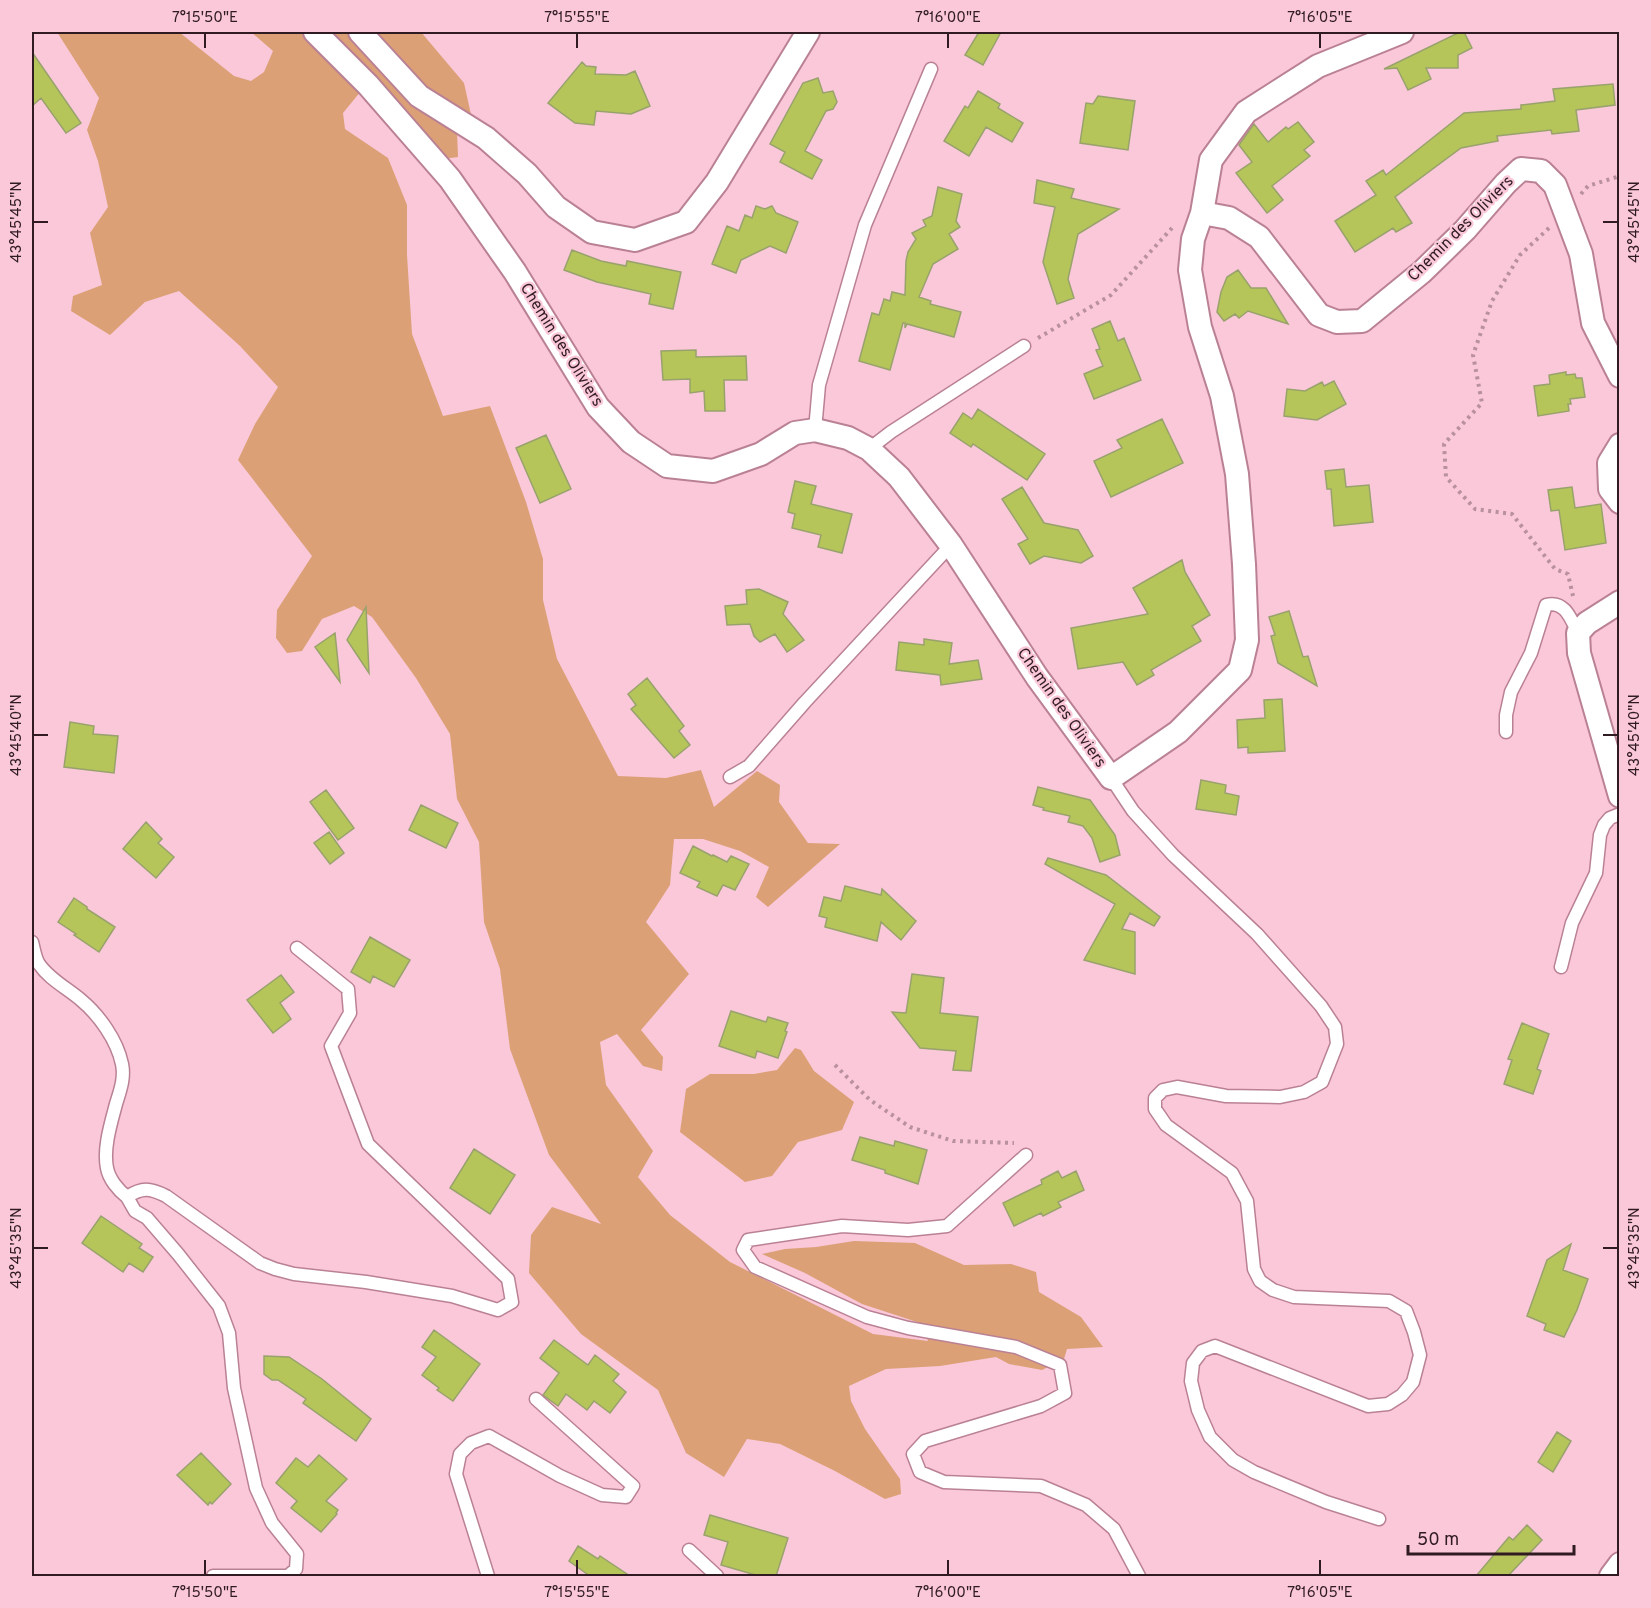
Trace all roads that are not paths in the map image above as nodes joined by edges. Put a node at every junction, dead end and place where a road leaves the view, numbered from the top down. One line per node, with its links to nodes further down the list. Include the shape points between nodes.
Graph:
1 (315, 32): 9 (street, Chemin des Oliviers, via 368,85 450,179 515,272 598,407 631,442 667,465 713,471 761,454 795,433)
2 (360, 32): 3 (street, via 419,96 486,138 527,174 556,207 592,232 635,240 686,222 717,182)
3 (808, 32)
4 (1402, 32): 6 (street, via 1317,66 1246,112 1211,160)
5 (931, 69): 9 (lane, via 865,225 819,385)
6 (1202, 213): 8 (street, Chemin des Oliviers, via 1229,218 1259,237 1319,315 1337,322 1362,321 1466,230 1521,169 1541,171 1555,185 1581,254 1593,323); 18 (street, Chemin des Oliviers, via 1193,239 1190,270 1200,327 1222,396 1237,474 1247,640 1240,670 1178,732)
7 (1024, 346): 11 (lane)
8 (1620, 376)
9 (815, 430): 11 (street, Chemin des Oliviers, via 848,438)
10 (1620, 445): 12 (street, via 1609,463 1610,489)
11 (869, 449): 13 (street, Chemin des Oliviers, via 899,477)
12 (1620, 502)
13 (951, 545): 17 (lane, via 749,766); 18 (street, Chemin des Oliviers, via 1037,677)
14 (1620, 602): 15 (street)
15 (1583, 628): 16 (lane, via 1560,605 1546,605 1531,653 1511,692); 19 (street, via 1579,653)
16 (1506, 732)
17 (730, 777)
18 (1111, 778): 27 (lane, via 1133,811 1173,855 1257,934 1335,1027 1337,1044 1322,1082 1304,1092 1280,1097 1226,1096 1177,1087 1163,1090 1155,1098 1155,1109 1166,1125 1232,1173 1247,1201 1254,1269 1260,1281 1294,1297 1389,1301 1406,1311 1420,1355 1413,1382 1402,1395 1388,1404 1368,1406 1215,1346 1202,1351 1193,1363 1191,1381 1198,1410 1210,1437 1233,1460 1326,1502)
19 (1619, 793)
20 (1620, 814): 23 (lane, via 1610,818 1600,835 1596,873 1572,923)
21 (32, 942): 25 (lane, via 38,963 83,1001 116,1045 123,1065 123,1081 107,1147 107,1169 117,1189)
22 (297, 948): 25 (lane, via 348,988 350,1012 332,1046 368,1144 508,1279 512,1302 498,1310 452,1296 275,1269 260,1263 166,1196 153,1190 137,1190)
23 (1561, 967)
24 (1026, 1155): 33 (lane, via 947,1226 908,1230 842,1226 748,1239 743,1250 755,1267 867,1317 1016,1347 1060,1365 1065,1393 1041,1406 925,1441 913,1454 920,1472 944,1482 1041,1486 1086,1505 1114,1528)
25 (127, 1197): 30 (lane, via 219,1306 229,1333 234,1388 256,1488 272,1523 297,1554 296,1569 288,1576)
26 (536, 1399): 31 (lane, via 633,1486 626,1497 602,1495 489,1436 471,1443 460,1454 456,1474)
27 (1379, 1519)
28 (689, 1550): 32 (lane)
29 (1620, 1564): 34 (street)
30 (213, 1576)
31 (488, 1576)
32 (717, 1576)
33 (1139, 1576)
34 (1611, 1576)

